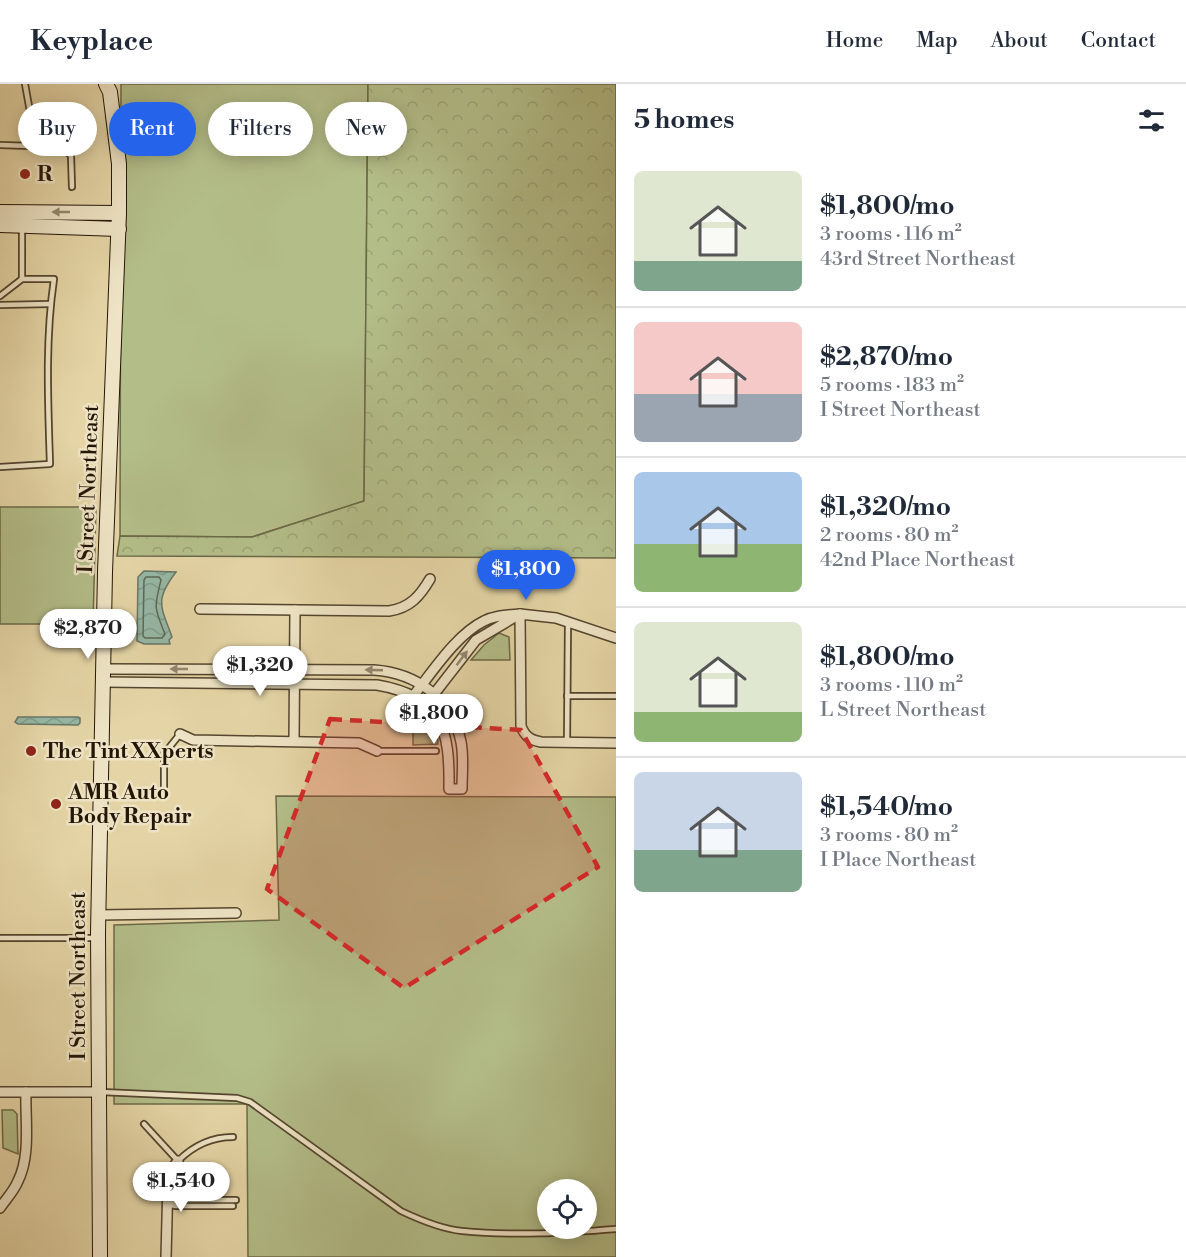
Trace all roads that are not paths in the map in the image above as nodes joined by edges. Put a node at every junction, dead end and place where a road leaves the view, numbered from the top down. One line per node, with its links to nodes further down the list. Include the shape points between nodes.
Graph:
1 (25, 84): 3 (lane)
2 (106, 84): 9 (street, I Street Northeast, via 119,164)
3 (28, 102)
4 (0, 145): 5 (lane)
5 (18, 145)
6 (69, 156): 7 (lane)
7 (72, 187)
8 (0, 212): 10 (street)
9 (119, 213): 10 (street, one-way to 10); 12 (street, I Street Northeast)
10 (22, 219): 11 (street); 12 (street); 13 (lane)
11 (0, 225)
12 (118, 229): 25 (street, I Street Northeast)
13 (22, 279): 14 (lane); 15 (lane, via 54,279)
14 (0, 296)
15 (50, 303): 16 (lane); 17 (lane, via 50,464)
16 (0, 305)
17 (0, 466)
18 (429, 579): 20 (street, via 421,593 399,610)
19 (200, 609): 20 (street)
20 (296, 610): 24 (street)
21 (520, 614): 22 (street); 27 (street, one-way to 21, via 476,640); 27 (street, via 494,617 460,639); 33 (street, via 521,726 532,741)
22 (568, 622): 23 (street); 28 (lane)
23 (616, 638)
24 (295, 669): 25 (street, one-way to 25); 26 (street); 27 (street, one-way to 24, via 386,671)
25 (103, 676): 26 (street); 39 (street, I Street Northeast)
26 (294, 684): 30 (street, via 377,684); 32 (street)
27 (429, 689): 30 (street); 30 (street); 30 (street, via 456,726 462,754 462,789 450,789 448,744 439,720)
28 (567, 696): 29 (lane); 33 (lane)
29 (616, 696)
30 (420, 699)
31 (180, 734): 32 (street, via 193,740); 37 (lane, via 164,754)
32 (294, 741): 36 (street, via 359,743)
33 (567, 742): 34 (street)
34 (616, 743)
35 (436, 751): 36 (lane)
36 (377, 752)
37 (165, 791)
38 (236, 913): 39 (street)
39 (99, 915): 41 (street, I Street Northeast)
40 (0, 938): 41 (lane)
41 (98, 938): 44 (street, I Street Northeast)
42 (0, 1092): 43 (street)
43 (26, 1092): 44 (street); 51 (street, via 24,1163 17,1184)
44 (98, 1092): 52 (lane, via 250,1101 401,1211 424,1222 461,1231 553,1234); 53 (street, I Street Northeast)
45 (144, 1124): 47 (lane)
46 (233, 1137): 47 (lane, via 197,1146)
47 (178, 1161): 49 (street, via 170,1171)
48 (236, 1200): 49 (lane, via 177,1200)
49 (167, 1204): 50 (lane); 54 (street)
50 (233, 1206)
51 (0, 1208)
52 (616, 1229)
53 (100, 1257)
54 (166, 1257)

